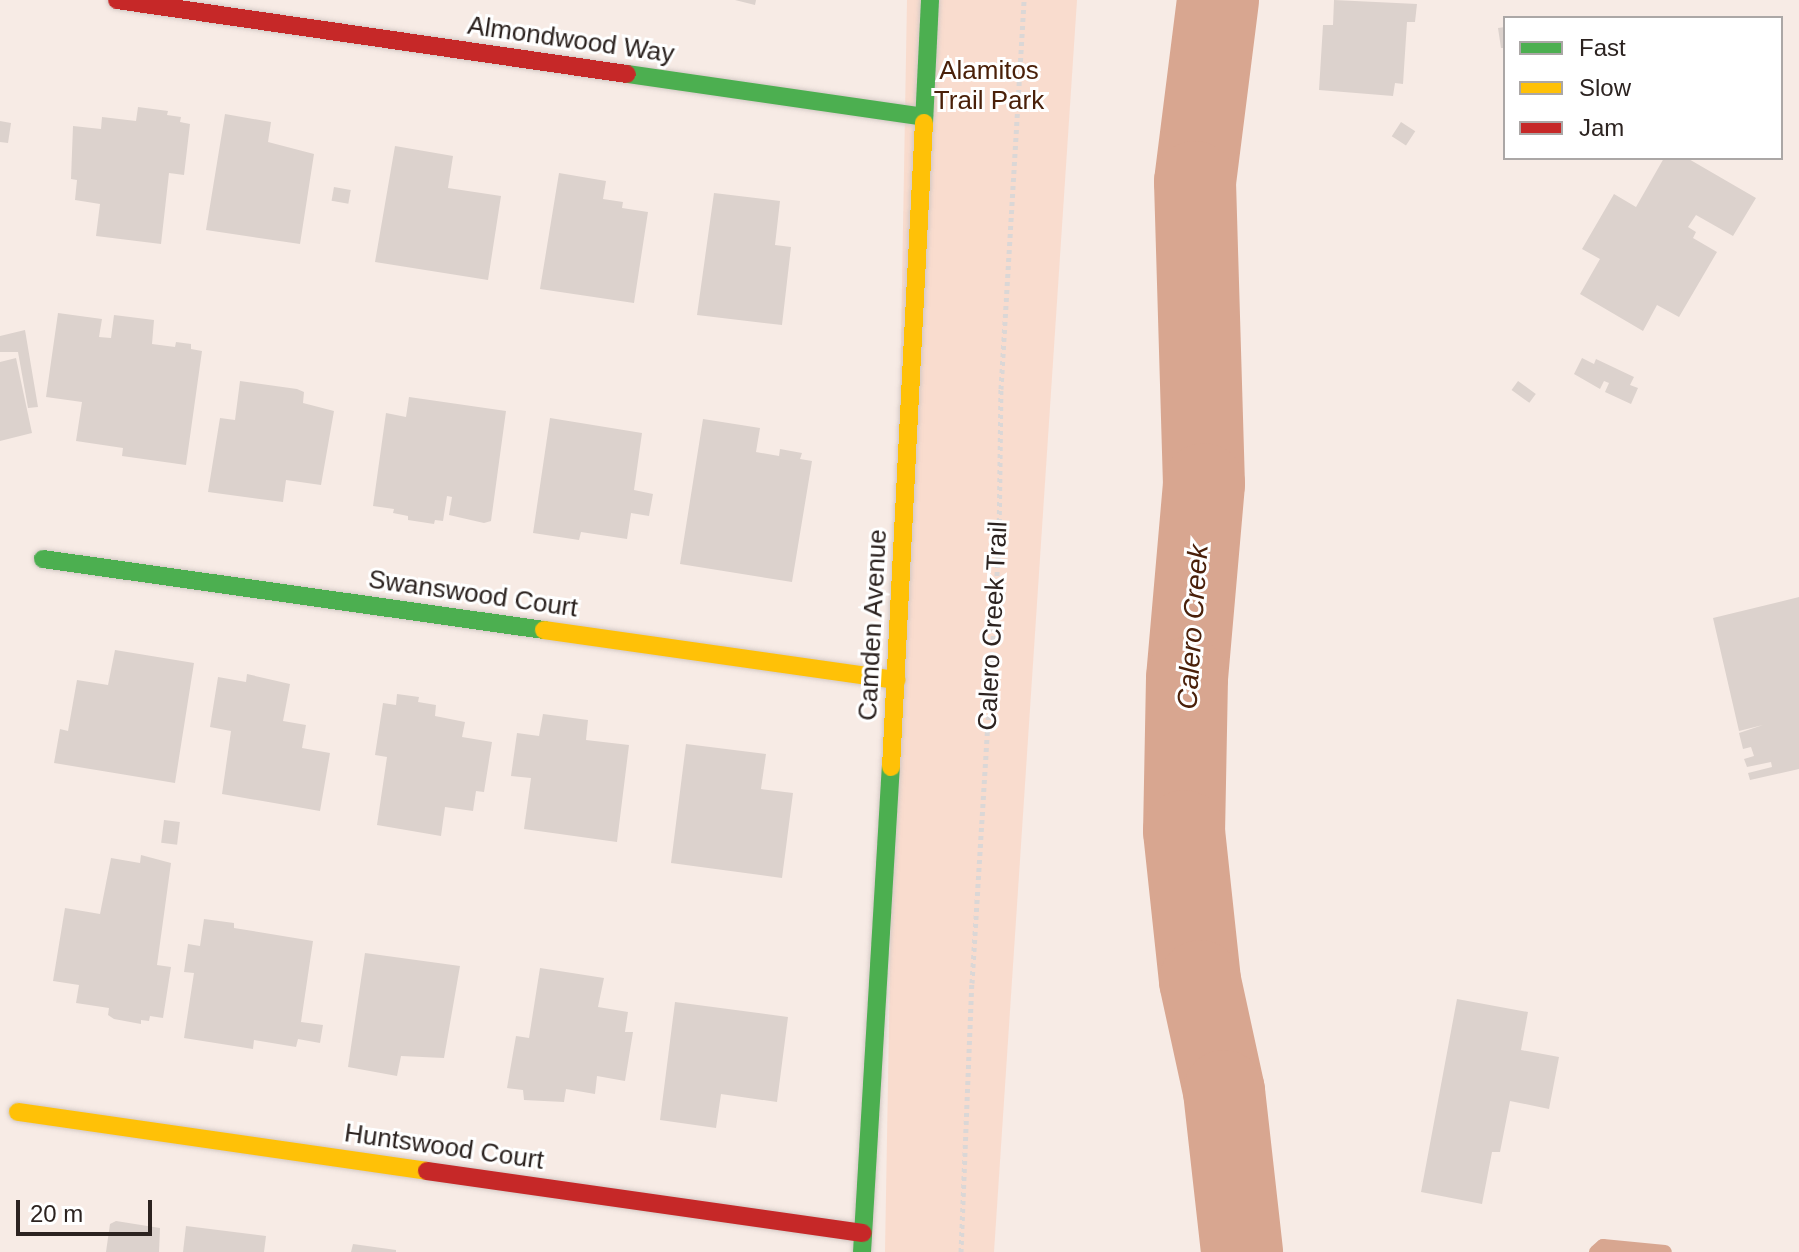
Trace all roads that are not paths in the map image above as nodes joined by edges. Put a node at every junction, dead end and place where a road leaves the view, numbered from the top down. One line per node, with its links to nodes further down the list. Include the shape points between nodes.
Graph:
1 (117, 0): 3 (street, Almondwood Way)
2 (930, 0): 3 (street, Camden Avenue)
3 (924, 117): 5 (street, Camden Avenue)
4 (43, 559): 5 (street, Swanswood Court)
5 (896, 680): 7 (street, Camden Avenue)
6 (18, 1112): 7 (street, Huntswood Court)
7 (862, 1242)

